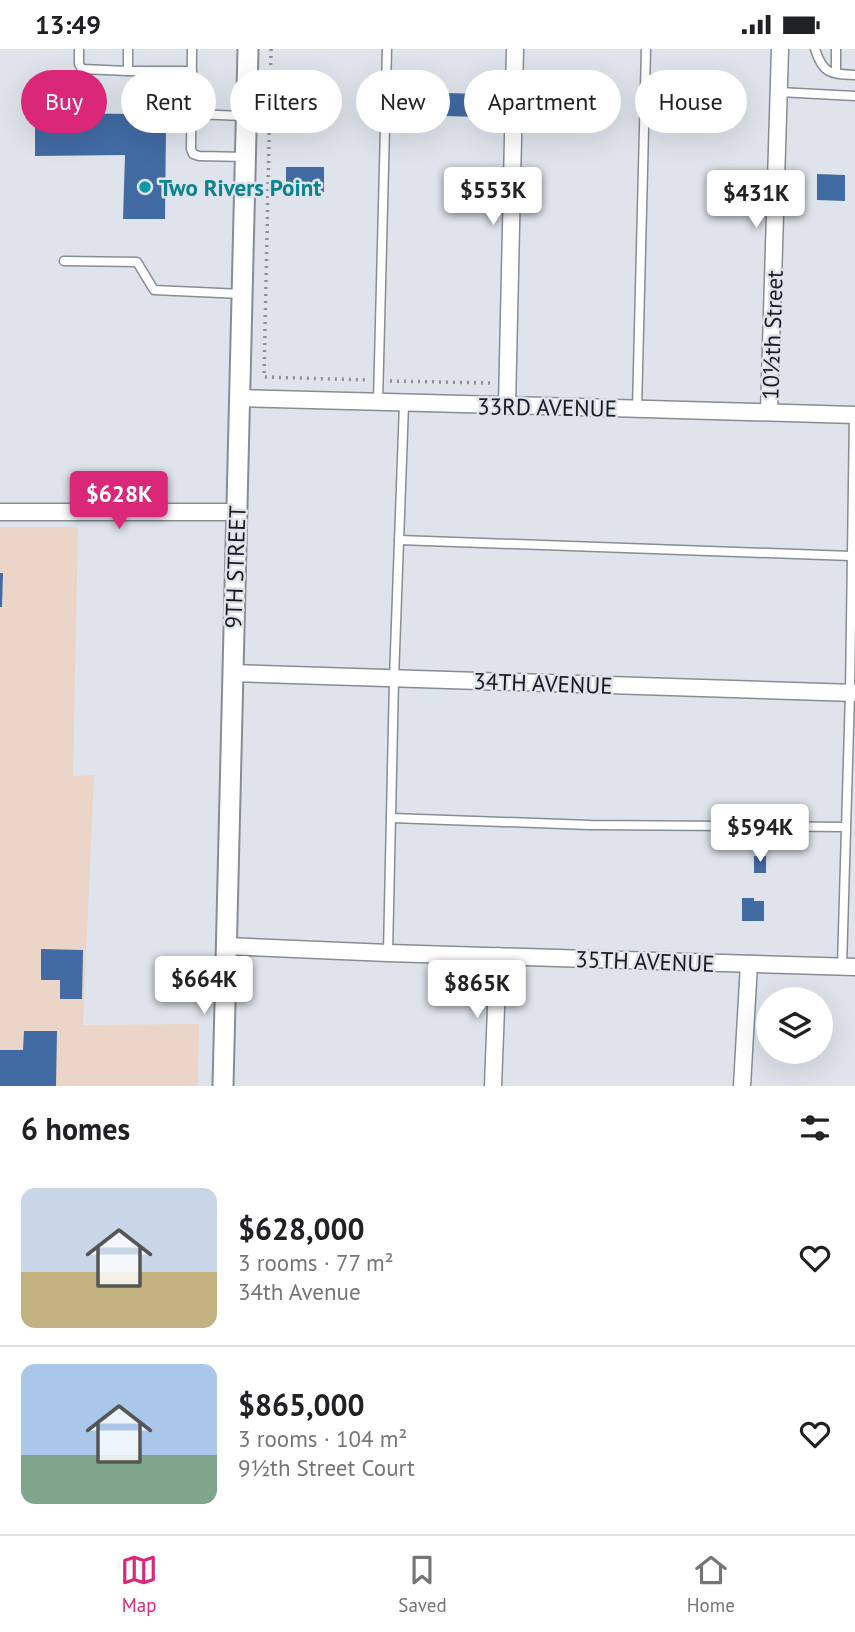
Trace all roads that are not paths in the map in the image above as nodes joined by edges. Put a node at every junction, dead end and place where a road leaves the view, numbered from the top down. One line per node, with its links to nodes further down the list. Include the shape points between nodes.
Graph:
1 (79, 49): 14 (lane, via 82,69)
2 (128, 49): 11 (lane)
3 (192, 49): 12 (lane)
4 (248, 49): 13 (street, 9TH STREET)
5 (387, 49): 25 (lane)
6 (516, 49): 27 (street)
7 (646, 49): 28 (lane)
8 (780, 49): 17 (street, 10½th Street)
9 (815, 49): 15 (lane, via 820,64)
10 (836, 49): 15 (lane)
11 (128, 70)
12 (192, 70)
13 (247, 70)
14 (121, 71)
15 (836, 73): 16 (lane)
16 (855, 75)
17 (779, 93): 18 (lane); 29 (street, 10½th Street)
18 (855, 96)
19 (191, 133): 21 (lane, via 193,154)
20 (246, 133): 21 (street, 9TH STREET)
21 (245, 157): 23 (street, 9TH STREET)
22 (64, 261): 23 (lane, via 137,262 154,290)
23 (242, 294): 24 (street, 9TH STREET)
24 (239, 398): 25 (street, 33RD AVENUE); 32 (street, 9TH STREET)
25 (378, 402): 26 (street, 33RD AVENUE)
26 (404, 404): 27 (street, 33RD AVENUE); 33 (lane)
27 (507, 406): 28 (street, 33RD AVENUE)
28 (637, 409): 29 (street, 33RD AVENUE)
29 (769, 412): 30 (street, 33RD AVENUE)
30 (854, 415): 34 (lane)
31 (0, 512): 32 (street)
32 (237, 512): 35 (street, 9TH STREET)
33 (399, 540): 34 (lane); 36 (lane)
34 (851, 556): 37 (lane)
35 (232, 673): 36 (street, 34TH AVENUE); 40 (street, 9TH STREET)
36 (394, 679): 37 (street, 34TH AVENUE); 38 (lane)
37 (853, 693): 39 (lane)
38 (391, 818): 39 (lane); 41 (lane)
39 (845, 827): 44 (lane)
40 (226, 946): 41 (street, 35TH AVENUE); 45 (street, 9TH STREET)
41 (388, 953): 42 (street, 35TH AVENUE)
42 (498, 956): 43 (street, 35TH AVENUE); 46 (street)
43 (749, 964): 44 (street, 35TH AVENUE); 47 (street)
44 (848, 967)
45 (223, 1086)
46 (493, 1086)
47 (742, 1086)

